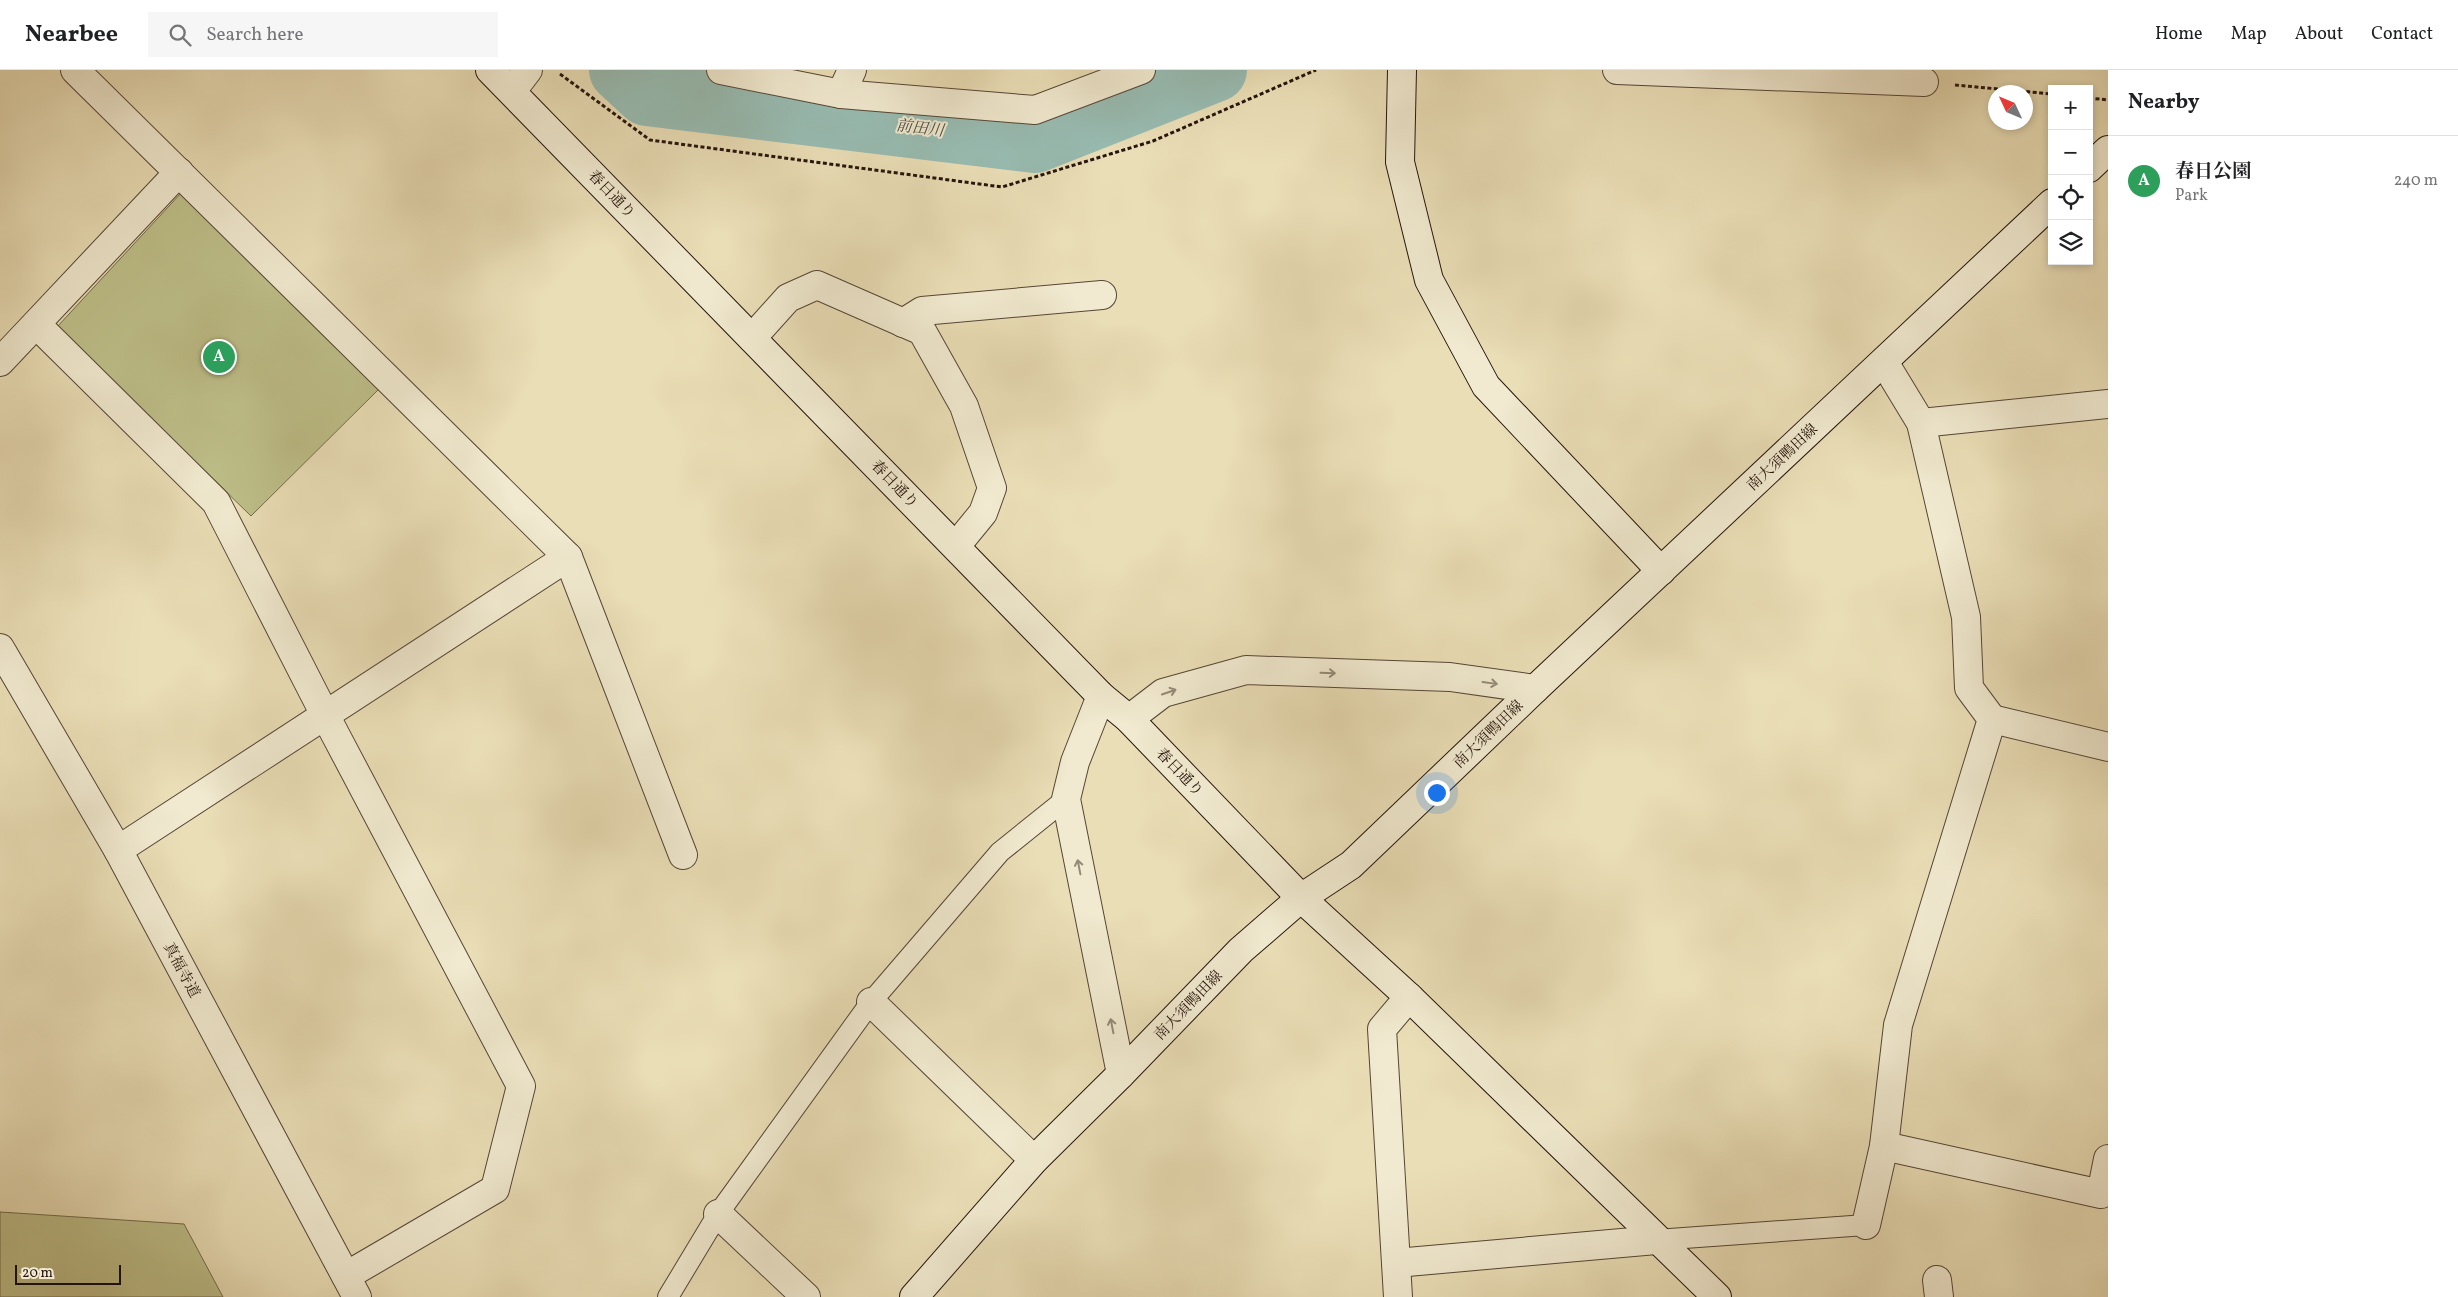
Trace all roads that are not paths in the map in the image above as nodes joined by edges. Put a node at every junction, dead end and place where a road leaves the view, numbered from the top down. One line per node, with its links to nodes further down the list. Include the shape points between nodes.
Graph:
1 (75, 70): 15 (street)
2 (490, 70): 11 (street, 春日通り)
3 (528, 70): 11 (street)
4 (721, 70): 12 (street)
5 (852, 70): 12 (street)
6 (1141, 70): 9 (street)
7 (1402, 70): 27 (street, via 1400,162 1428,280 1486,386)
8 (1618, 70): 10 (street)
9 (1109, 76): 12 (street, via 1035,110)
10 (1924, 82)
11 (512, 91): 20 (street, 春日通り)
12 (841, 94)
13 (2108, 150): 14 (street)
14 (2093, 164)
15 (179, 172): 19 (street); 26 (street)
16 (2048, 207): 22 (street, 南大須鴨田線)
17 (1102, 295): 18 (street, via 922,310)
18 (903, 323): 20 (street, via 817,285 788,298); 25 (street, via 922,331 964,406 992,488 983,513)
19 (37, 325): 21 (street); 31 (street, via 216,502)
20 (752, 338): 25 (street, 春日通り)
21 (0, 362)
22 (1884, 362): 24 (street); 27 (street, 南大須鴨田線)
23 (2108, 404): 24 (street)
24 (1921, 423): 33 (street, via 1966,616 1969,688)
25 (956, 546): 30 (street, 春日通り)
26 (568, 557): 31 (street); 37 (street)
27 (1661, 571): 29 (street, 南大須鴨田線)
28 (0, 648): 36 (street, 真福寺道)
29 (1535, 689): 32 (street, one-way to 29, via 1162,693 1246,670 1450,677); 38 (street, 南大須鴨田線, via 1351,865)
30 (1101, 696): 32 (street, 春日通り); 35 (street, via 1075,762)
31 (325, 716): 36 (street); 49 (street, via 521,1086 495,1189)
32 (1129, 719): 38 (street, 春日通り)
33 (1992, 719): 34 (street); 42 (street, via 1898,1026)
34 (2108, 747)
35 (1066, 799): 40 (lane, via 1000,852); 41 (street, one-way to 35)
36 (118, 850): 49 (street, 真福寺道)
37 (683, 854)
38 (1301, 898): 39 (street, 春日通り); 41 (street, 南大須鴨田線, via 1241,950)
39 (1409, 997): 47 (street, 春日通り); 48 (street, via 1382,1029)
40 (872, 1002): 44 (street); 45 (lane)
41 (1121, 1074): 44 (street, 南大須鴨田線)
42 (1884, 1146): 43 (street, via 2101,1194); 46 (street)
43 (2108, 1159)
44 (1034, 1160): 52 (street, 南大須鴨田線)
45 (718, 1214): 50 (lane); 51 (street)
46 (1866, 1225): 47 (lane)
47 (1656, 1240): 48 (street); 54 (street, 春日通り)
48 (1396, 1263): 53 (street)
49 (351, 1287)
50 (668, 1297)
51 (806, 1297)
52 (914, 1297)
53 (1398, 1297)
54 (1717, 1297)

